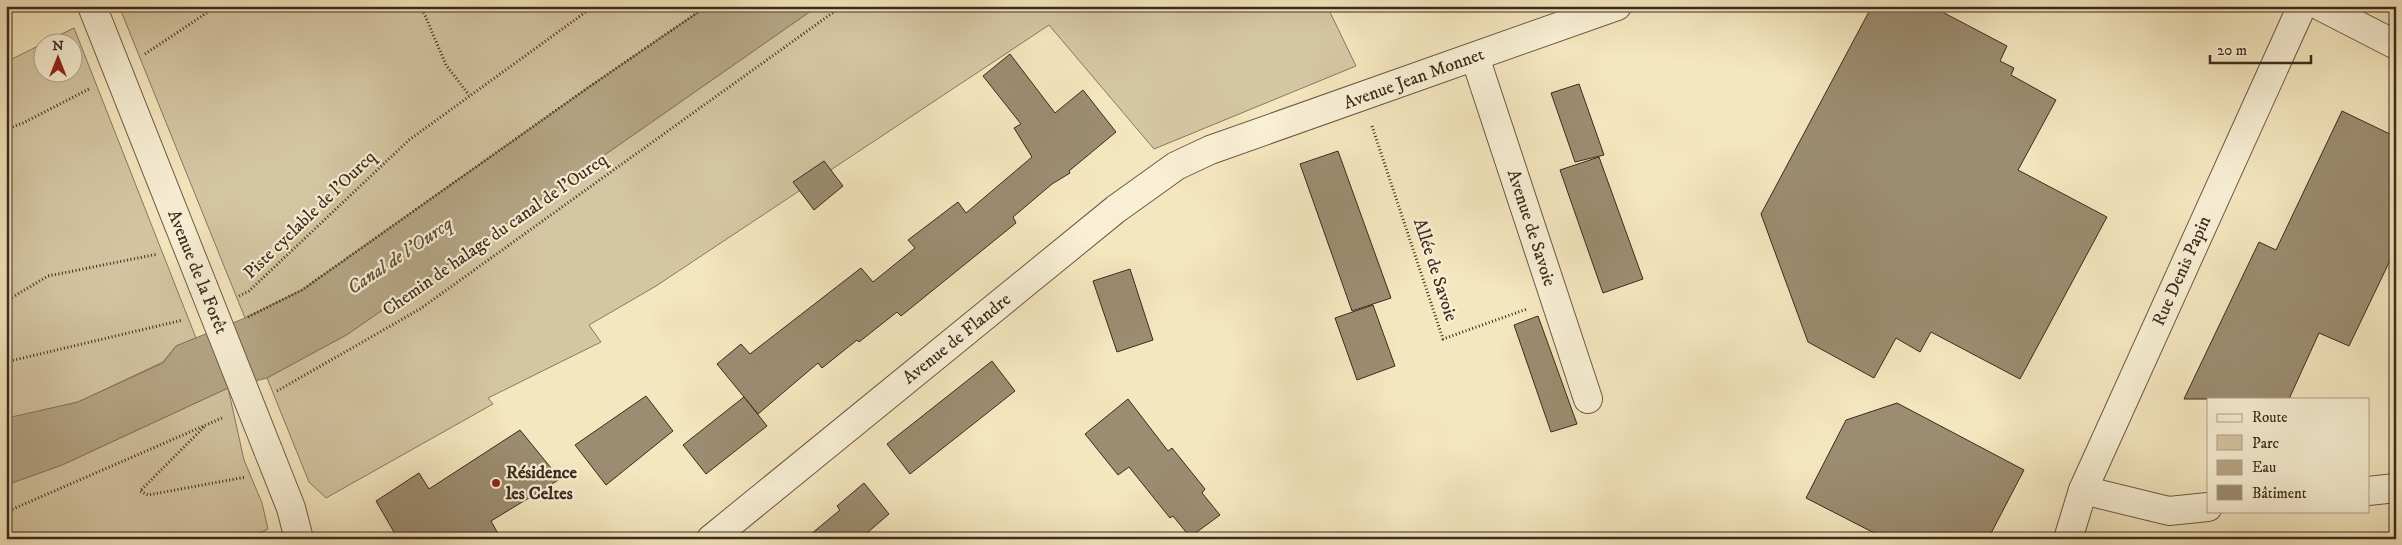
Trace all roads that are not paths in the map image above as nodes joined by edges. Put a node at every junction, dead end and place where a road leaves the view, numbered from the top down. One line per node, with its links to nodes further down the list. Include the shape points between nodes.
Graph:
1 (92, 6): 13 (street, Avenue de la Forêt, bridge, via 291,508)
2 (1617, 6): 6 (street, Avenue Jean Monnet)
3 (2302, 6): 10 (street, Rue Denis Papin)
4 (2320, 6): 5 (street)
5 (2396, 45)
6 (1476, 57): 7 (street, Avenue Jean Monnet); 8 (street, Avenue de Savoie)
7 (1210, 150): 14 (street, Avenue de Flandre, via 1176,166 1116,209)
8 (1588, 399)
9 (2396, 488): 11 (street)
10 (2084, 490): 12 (street, via 2169,511); 15 (street, Rue Denis Papin)
11 (2370, 491)
12 (2207, 507)
13 (299, 539)
14 (711, 539)
15 (2068, 539)

